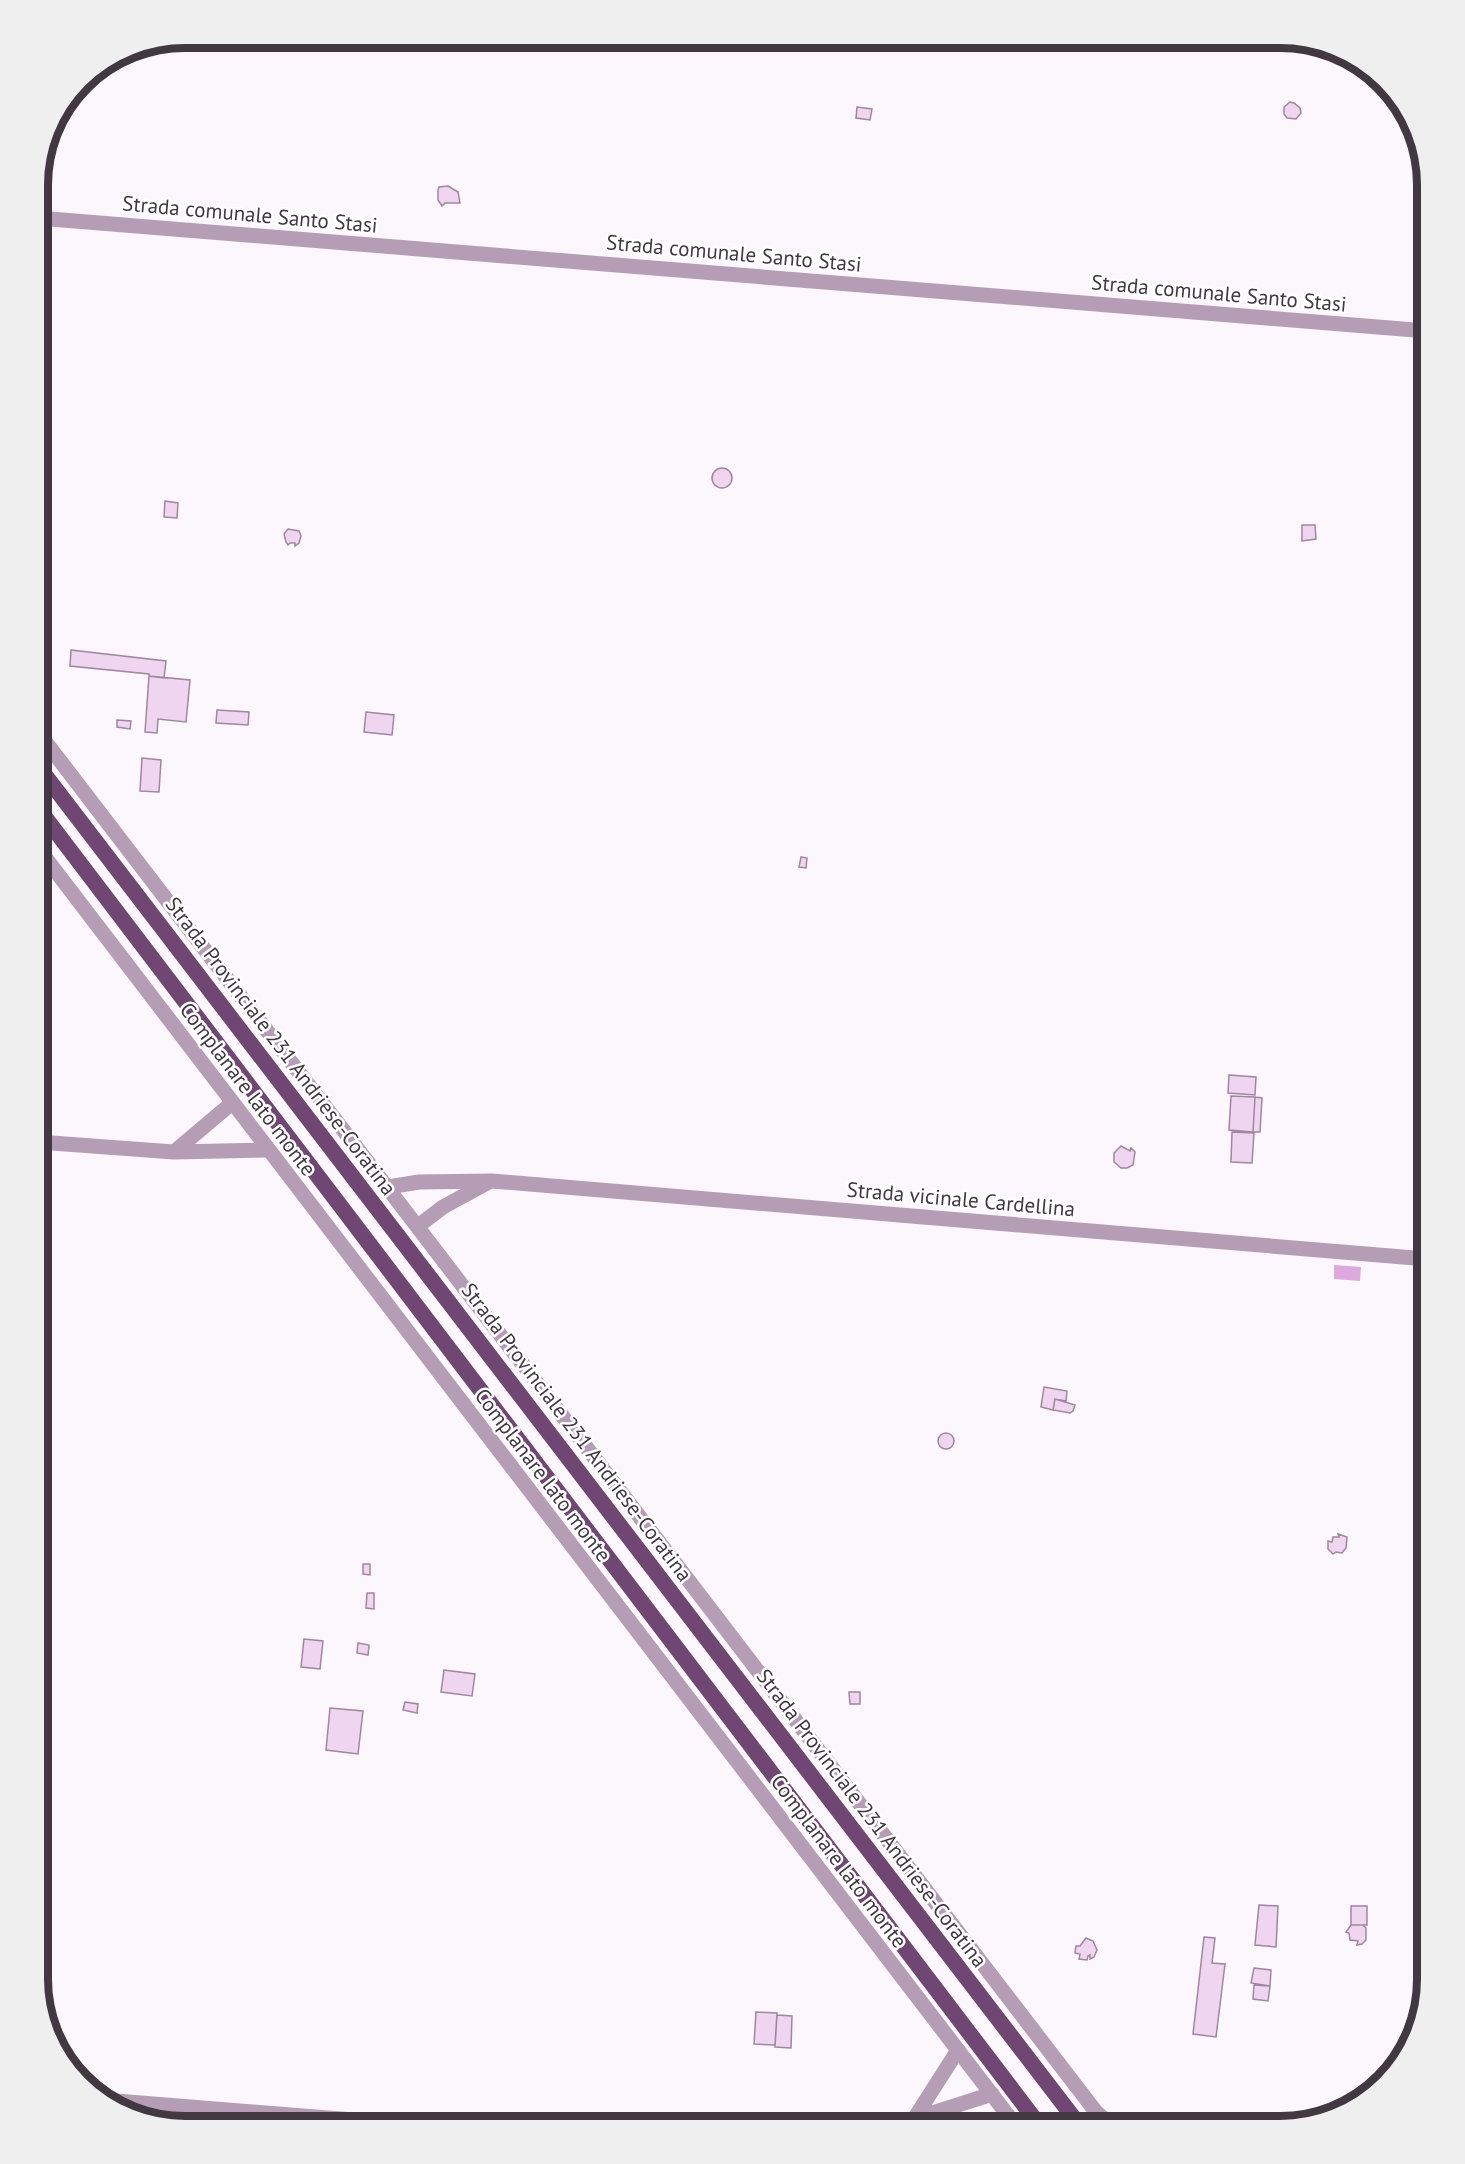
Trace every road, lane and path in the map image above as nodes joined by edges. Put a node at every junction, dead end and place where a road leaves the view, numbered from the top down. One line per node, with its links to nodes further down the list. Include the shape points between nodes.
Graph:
1 (48, 219): 2 (street, Strada comunale Santo Stasi)
2 (1417, 329)
3 (48, 745): 12 (street)
4 (48, 778): 23 (highway, Strada Provinciale 231 Andriese-Coratina)
5 (48, 821): 22 (highway)
6 (48, 861): 7 (street, Complanare lato monte)
7 (232, 1102): 9 (street, Complanare lato monte); 10 (street)
8 (48, 1143): 10 (street)
9 (268, 1150): 10 (street); 15 (street, Complanare lato monte)
10 (174, 1152)
11 (492, 1181): 12 (street, Strada vicinale Cardellina, via 419,1182); 13 (street); 14 (street, Strada vicinale Cardellina)
12 (388, 1187): 13 (street)
13 (418, 1226): 24 (street)
14 (1417, 1258)
15 (958, 2050): 16 (street, Complanare lato monte); 19 (street)
16 (992, 2094): 20 (street); 21 (street, Complanare lato monte)
17 (124, 2102): 18 (street)
18 (303, 2116)
19 (913, 2116)
20 (928, 2116)
21 (1008, 2116)
22 (1032, 2116)
23 (1072, 2116)
24 (1101, 2116)

